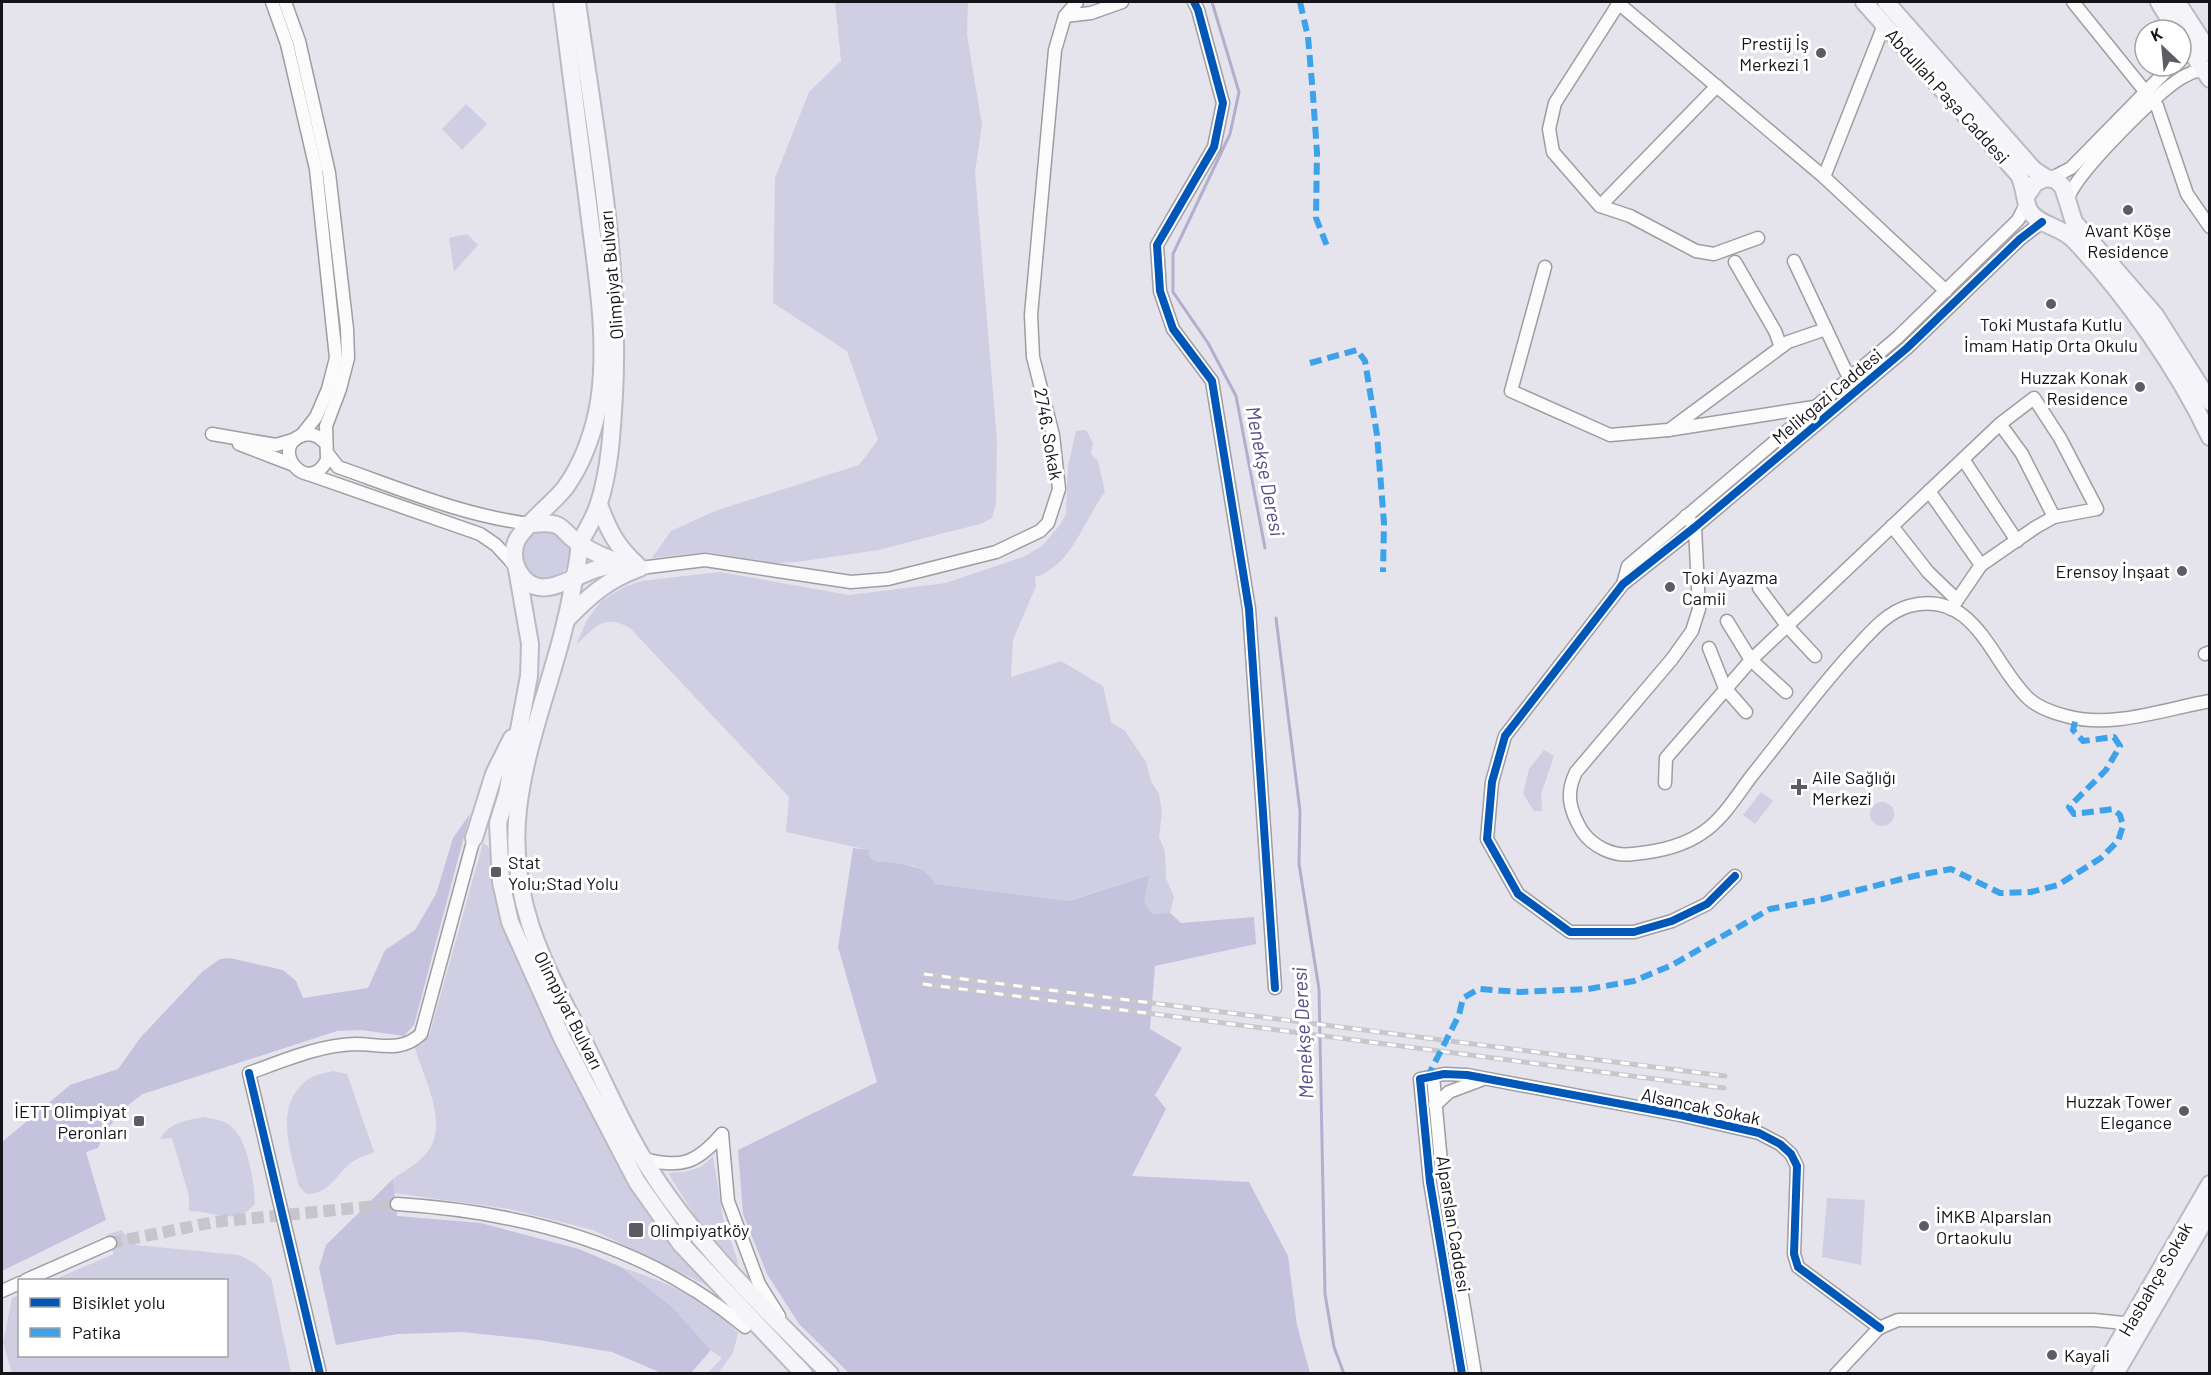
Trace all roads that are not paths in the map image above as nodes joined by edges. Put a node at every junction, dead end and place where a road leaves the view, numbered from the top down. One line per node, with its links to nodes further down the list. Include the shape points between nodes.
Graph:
1 (272, 2): 43 (street, via 287,44 316,169 336,358 316,417)
2 (285, 2): 45 (street, via 299,41 329,173 347,329 348,358 326,426)
3 (562, 2): 53 (main road, Olimpiyat Bulvarı, via 599,293 603,357 600,396 581,460 565,487)
4 (577, 2): 50 (main road, Olimpiyat Bulvarı, via 608,223 617,342 613,420)
5 (1077, 2): 14 (street, 2746. Sokak)
6 (1122, 2): 14 (street, via 1091,13)
7 (1194, 2): 82 (street, via 1223,103 1214,147 1157,245 1160,291 1173,329 1212,381 1249,609)
8 (1618, 2): 21 (street); 27 (street, via 1555,103 1549,129 1553,152)
9 (1864, 2): 16 (main road, Abdullah Paşa Caddesi)
10 (1886, 2): 24 (main road, Abdullah Paşa Caddesi, via 2033,170)
11 (2073, 2): 22 (street)
12 (2159, 2): 15 (main road)
13 (2177, 2): 17 (main road)
14 (1065, 16): 59 (street, 2746. Sokak, via 1056,50 1031,315 1034,357 1059,478 1058,499 1048,523 1040,531 996,552 888,579 851,582 705,560)
15 (2168, 18)
16 (1884, 25): 23 (street); 25 (main road, Abdullah Paşa Caddesi, via 2019,175)
17 (2210, 53)
18 (2193, 57): 19 (main road)
19 (2206, 74): 22 (street, via 2181,78)
20 (2163, 78): 22 (street)
21 (1717, 86): 23 (street); 27 (street)
22 (2150, 96): 24 (street, via 2071,168); 26 (street, via 2080,177); 29 (street, via 2187,194)
23 (1824, 177): 34 (street)
24 (2049, 178): 25 (main road, via 2035,183); 26 (main road, Abdullah Paşa Caddesi, via 2063,187)
25 (2027, 199): 28 (main road, Abdullah Paşa Caddesi, via 2030,212); 34 (street, Melikgazi Caddesi, via 2018,220)
26 (2068, 202): 28 (main road, via 2063,215); 38 (main road, Abdullah Paşa Caddesi, via 2074,222 2155,315)
27 (1600, 206): 30 (street, via 1630,216 1696,251 1714,254)
28 (2045, 222): 40 (street, Melikgazi Caddesi, via 2020,239 1907,348); 44 (main road, Abdullah Paşa Caddesi, via 2073,239 2127,303 2197,410)
29 (2210, 227)
30 (1758, 238)
31 (1794, 261): 35 (street)
32 (1735, 262): 36 (street)
33 (1545, 267): 42 (street, via 1511,391 1610,435)
34 (1946, 291): 37 (street, Melikgazi Caddesi)
35 (1826, 328): 36 (street); 37 (street)
36 (1781, 347): 42 (street)
37 (1849, 378): 39 (street, Melikgazi Caddesi)
38 (2210, 402)
39 (1815, 406): 40 (street); 42 (street); 51 (street, Melikgazi Caddesi)
40 (1825, 417): 55 (street, Melikgazi Caddesi)
41 (2000, 424): 46 (street); 52 (street, via 2022,454); 52 (street, via 2034,398 2060,438 2097,509)
42 (1668, 430)
43 (298, 437): 45 (street, via 314,435); 47 (street, via 289,451); 47 (street, via 276,445 212,434)
44 (2210, 437)
45 (326, 448): 48 (street, via 320,470); 53 (street, via 338,467 447,505 498,520)
46 (1963, 459): 49 (street); 56 (street)
47 (291, 464): 48 (street)
48 (308, 474): 60 (street, via 480,534 496,545)
49 (1929, 491): 54 (street); 58 (street)
50 (599, 504): 57 (main road, Olimpiyat Bulvarı); 59 (main road, via 608,531)
51 (1686, 516): 55 (street); 62 (street, Melikgazi Caddesi, via 1628,566)
52 (2054, 517): 56 (street)
53 (531, 524): 57 (main road, via 565,528); 60 (main road, via 515,545)
54 (1892, 526): 64 (street); 67 (street)
55 (1695, 527): 62 (street, Melikgazi Caddesi); 64 (street, via 1699,609 1692,631 1571,783 1570,805 1576,820 1592,842 1613,853 1645,853 1700,835 1872,630 1888,616 1909,606)
56 (2017, 540): 58 (street)
57 (579, 544): 59 (main road, via 611,560); 61 (main road)
58 (1981, 565): 64 (street)
59 (640, 568): 61 (main road, via 609,566); 65 (main road, via 609,581)
60 (517, 569): 61 (main road, via 530,585 540,587 563,585); 75 (main road, Olimpiyat Bulvarı, via 530,644)
61 (574, 576): 65 (main road, Olimpiyat Bulvarı)
62 (1623, 584): 81 (street, via 1505,736 1492,782 1487,839 1518,894 1570,932 1634,932 1672,921 1707,904)
63 (1759, 588): 67 (street)
64 (1954, 604): 73 (street, via 1976,625 2030,700 2068,717 2099,720)
65 (566, 620): 76 (main road, Olimpiyat Bulvarı)
66 (1727, 621): 70 (street)
67 (1788, 627): 69 (street); 70 (street)
68 (1709, 648): 71 (street)
69 (1815, 656)
70 (1750, 660): 71 (street); 72 (street)
71 (1725, 688): 74 (street); 77 (street, via 1666,758)
72 (1786, 692)
73 (2210, 701)
74 (1746, 712)
75 (521, 718): 78 (main road, Olimpiyat Bulvarı); 79 (main road, via 494,774)
76 (525, 774): 78 (main road); 86 (main road, Olimpiyat Bulvarı, via 516,833 522,904 541,960)
77 (1665, 783)
78 (507, 794): 79 (main road); 80 (main road, Olimpiyat Bulvarı, via 498,823)
79 (474, 838): 80 (main road, via 483,832); 98 (street, via 421,1034 413,1041 388,1047 330,1046 249,1073)
80 (499, 838): 99 (main road, Olimpiyat Bulvarı, via 501,882 510,922 563,1040 637,1182 681,1244)
81 (1735, 876)
82 (1275, 988)
83 (1426, 1078): 84 (street, Alsancak Sokak, via 1467,1075); 85 (street, Alparslan Caddesi); 101 (street, Alparslan Caddesi, via 1430,1182)
84 (1483, 1080): 85 (street, via 1449,1092); 96 (street, Alsancak Sokak, via 1688,1116 1774,1139 1791,1154 1797,1166 1794,1254 1798,1267)
85 (1435, 1105): 102 (street, Alparslan Caddesi, via 1442,1173)
86 (644, 1160): 97 (main road, Olimpiyat Bulvarı, via 680,1213); 97 (street, via 667,1165 698,1158 722,1134 728,1200 741,1241 759,1284)
87 (2210, 1184): 94 (main road, Hasbahçe Sokak)
88 (397, 1204): 95 (street, via 456,1208 572,1233 680,1282 723,1308)
89 (2210, 1210): 94 (main road, Hasbahçe Sokak)
90 (110, 1243): 91 (street)
91 (30, 1279)
92 (18, 1284): 93 (street)
93 (2, 1291)
94 (2135, 1324): 96 (street, via 2083,1320 1899,1320); 104 (main road, Hasbahçe Sokak); 105 (main road, Hasbahçe Sokak)
95 (745, 1327)
96 (1880, 1328): 103 (street)
97 (793, 1337): 100 (main road, Olimpiyat Bulvarı)
98 (320, 1374)
99 (804, 1374)
100 (830, 1374)
101 (1462, 1374)
102 (1475, 1374)
103 (1836, 1374)
104 (2100, 1374)
105 (2115, 1374)

